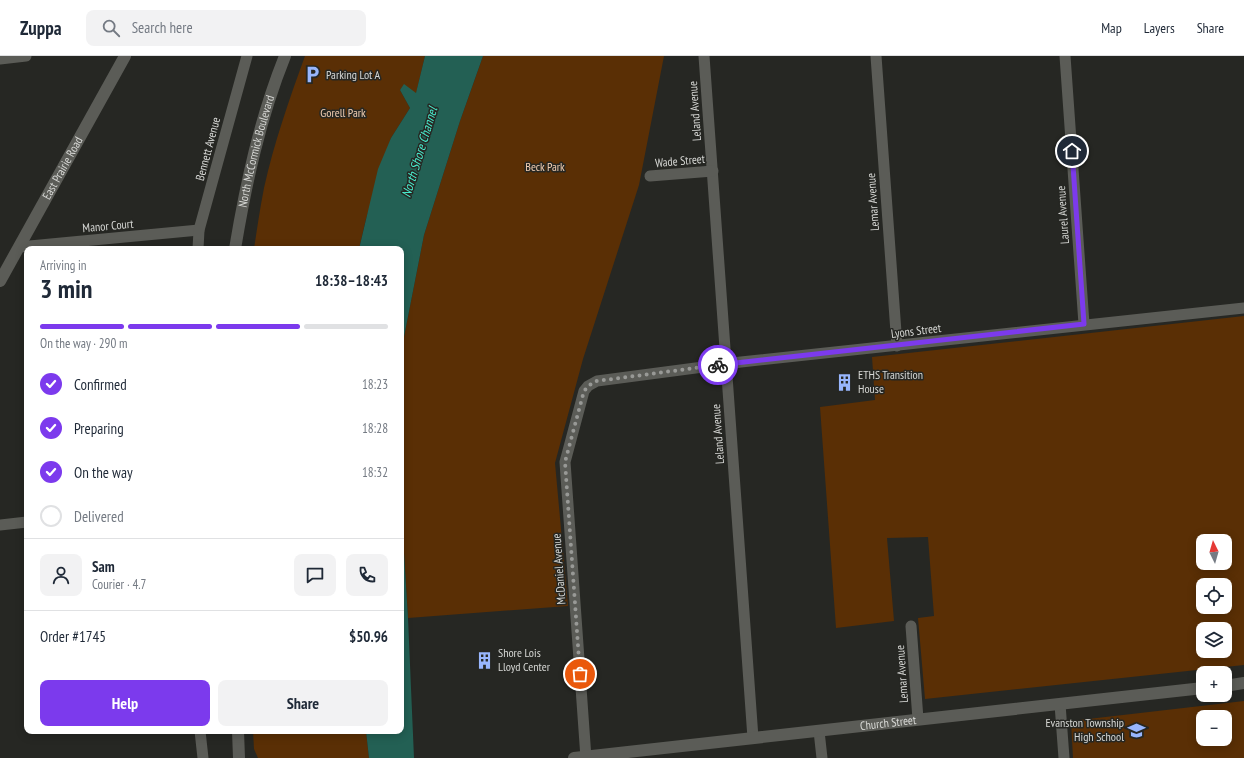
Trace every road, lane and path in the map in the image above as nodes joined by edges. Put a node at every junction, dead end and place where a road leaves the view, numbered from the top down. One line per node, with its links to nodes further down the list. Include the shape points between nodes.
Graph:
1 (26, 56): 8 (street)
2 (125, 56): 15 (street, East Prairie Road)
3 (247, 56): 11 (street, Bennett Avenue)
4 (285, 56): 14 (street, North McCormick Boulevard, via 254,151)
5 (704, 56): 9 (street, Leland Avenue)
6 (876, 56): 20 (street, Lemar Avenue)
7 (1065, 56): 19 (street, Laurel Avenue)
8 (0, 59)
9 (713, 171): 10 (street, Wade Street); 21 (street, Leland Avenue)
10 (650, 176)
11 (199, 230): 12 (street, Manor Court); 13 (street, Bennett Avenue)
12 (30, 246)
13 (198, 246)
14 (236, 246)
15 (19, 247): 16 (street, Manor Court); 17 (street, East Prairie Road)
16 (24, 247)
17 (1, 274)
18 (1244, 308): 19 (street, Lyons Street)
19 (1084, 324): 20 (street, Lyons Street)
20 (897, 346): 21 (street, Lyons Street)
21 (726, 364): 22 (street, Lyons Street, via 640,374); 34 (street, Leland Avenue)
22 (592, 383): 37 (street, McDaniel Avenue, via 584,391 565,462 579,661)
23 (24, 522): 24 (street)
24 (0, 525)
25 (911, 626): 30 (street, Lemar Avenue)
26 (1244, 683): 27 (street)
27 (1232, 685)
28 (1196, 689): 29 (street, Church Street)
29 (1060, 704): 30 (street, Church Street); 39 (street)
30 (918, 719): 31 (street, Church Street)
31 (819, 731): 34 (street, Church Street); 38 (street)
32 (200, 734): 35 (street)
33 (238, 734): 36 (street)
34 (753, 738): 37 (street, Church Street)
35 (203, 758)
36 (239, 758)
37 (582, 758)
38 (822, 758)
39 (1064, 758)

